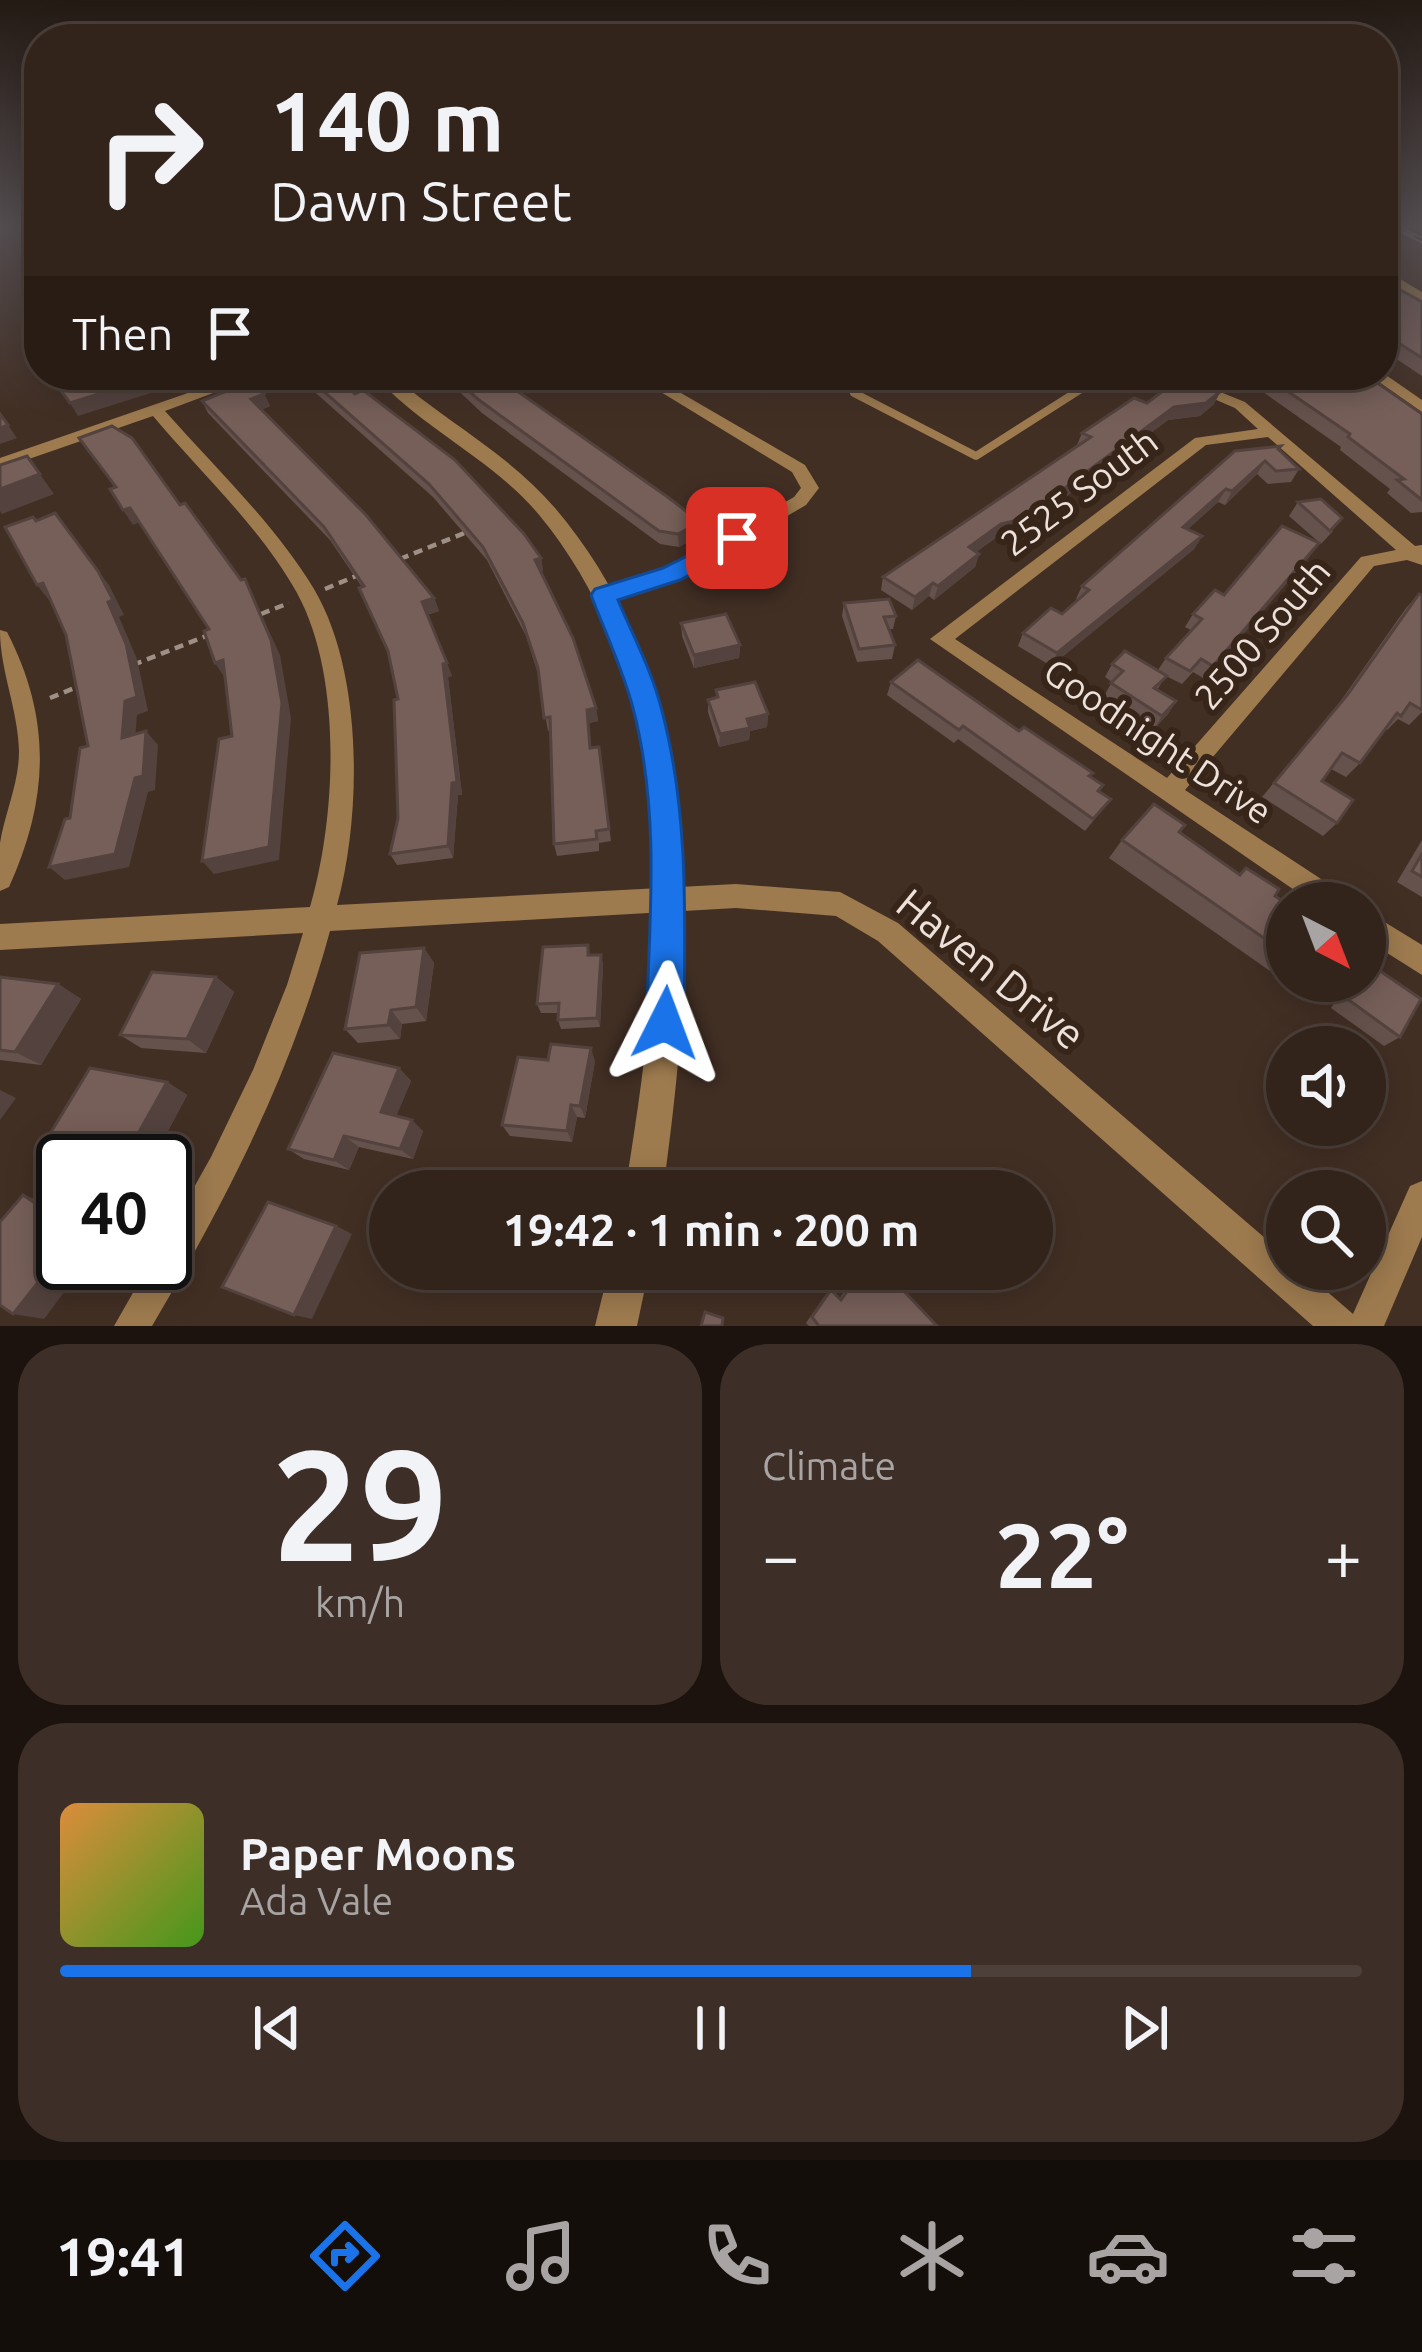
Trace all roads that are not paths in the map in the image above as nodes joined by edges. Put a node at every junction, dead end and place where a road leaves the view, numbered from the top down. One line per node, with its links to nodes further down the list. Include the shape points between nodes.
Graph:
1 (212, 390): 7 (street)
2 (401, 390): 11 (street, via 515,480)
3 (665, 390): 11 (street, via 799,470 810,488 695,563)
4 (860, 390): 5 (lane, via 854,393 976,456)
5 (1079, 390)
6 (1202, 390): 8 (street, via 1240,405)
7 (156, 410): 9 (street); 18 (street, via 288,567 332,658 345,753)
8 (1271, 432): 10 (street); 13 (street, 2525 South, via 1201,441)
9 (0, 464)
10 (1418, 556): 14 (street, 2500 South, via 1369,561)
11 (604, 595): 17 (street, via 647,707)
12 (0, 637): 15 (street, via 28,707 33,759)
13 (940, 639): 14 (street, Goodnight Drive)
14 (1169, 792): 16 (street, Goodnight Drive)
15 (0, 878)
16 (1304, 882)
17 (669, 900): 18 (street, Haven Drive); 22 (street, via 663,1052); 27 (street, Haven Drive, via 840,904 888,932)
18 (323, 919): 20 (street, Haven Drive); 25 (street, via 252,1111)
19 (1386, 937): 21 (street)
20 (0, 938)
21 (1422, 961)
22 (647, 1170)
23 (1422, 1198): 28 (street)
24 (624, 1290): 26 (street)
25 (132, 1326)
26 (616, 1326)
27 (1340, 1326)
28 (1366, 1326)

